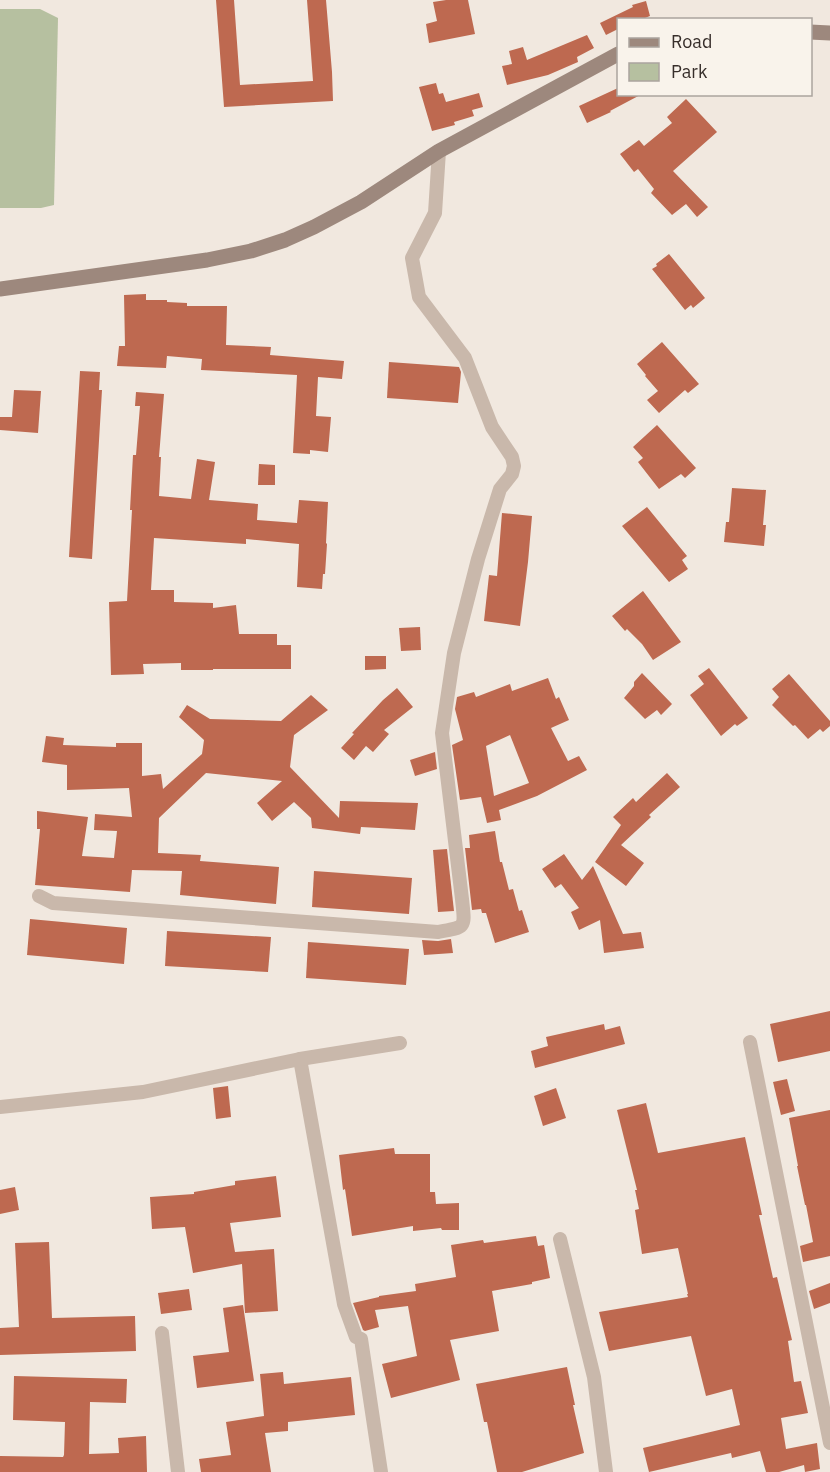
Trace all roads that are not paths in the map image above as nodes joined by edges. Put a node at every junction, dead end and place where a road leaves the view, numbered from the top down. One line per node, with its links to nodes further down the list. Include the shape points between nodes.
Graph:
1 (812, 32): 2 (main road)
2 (830, 33)
3 (617, 55): 4 (main road)
4 (439, 152): 5 (main road, via 314,227 251,251); 6 (street, via 435,213 412,258 419,297 465,358 492,427 514,466 500,489 478,559 454,653 442,733 462,926 438,932 53,903)
5 (0, 289)
6 (39, 896)
7 (750, 1042): 13 (street)
8 (400, 1043): 9 (street)
9 (300, 1059): 10 (street, via 143,1092); 15 (street, via 344,1304 356,1338 361,1339)
10 (0, 1107)
11 (560, 1239): 16 (street, via 594,1377)
12 (162, 1333): 14 (street)
13 (830, 1443)
14 (178, 1472)
15 (381, 1472)
16 (606, 1472)

